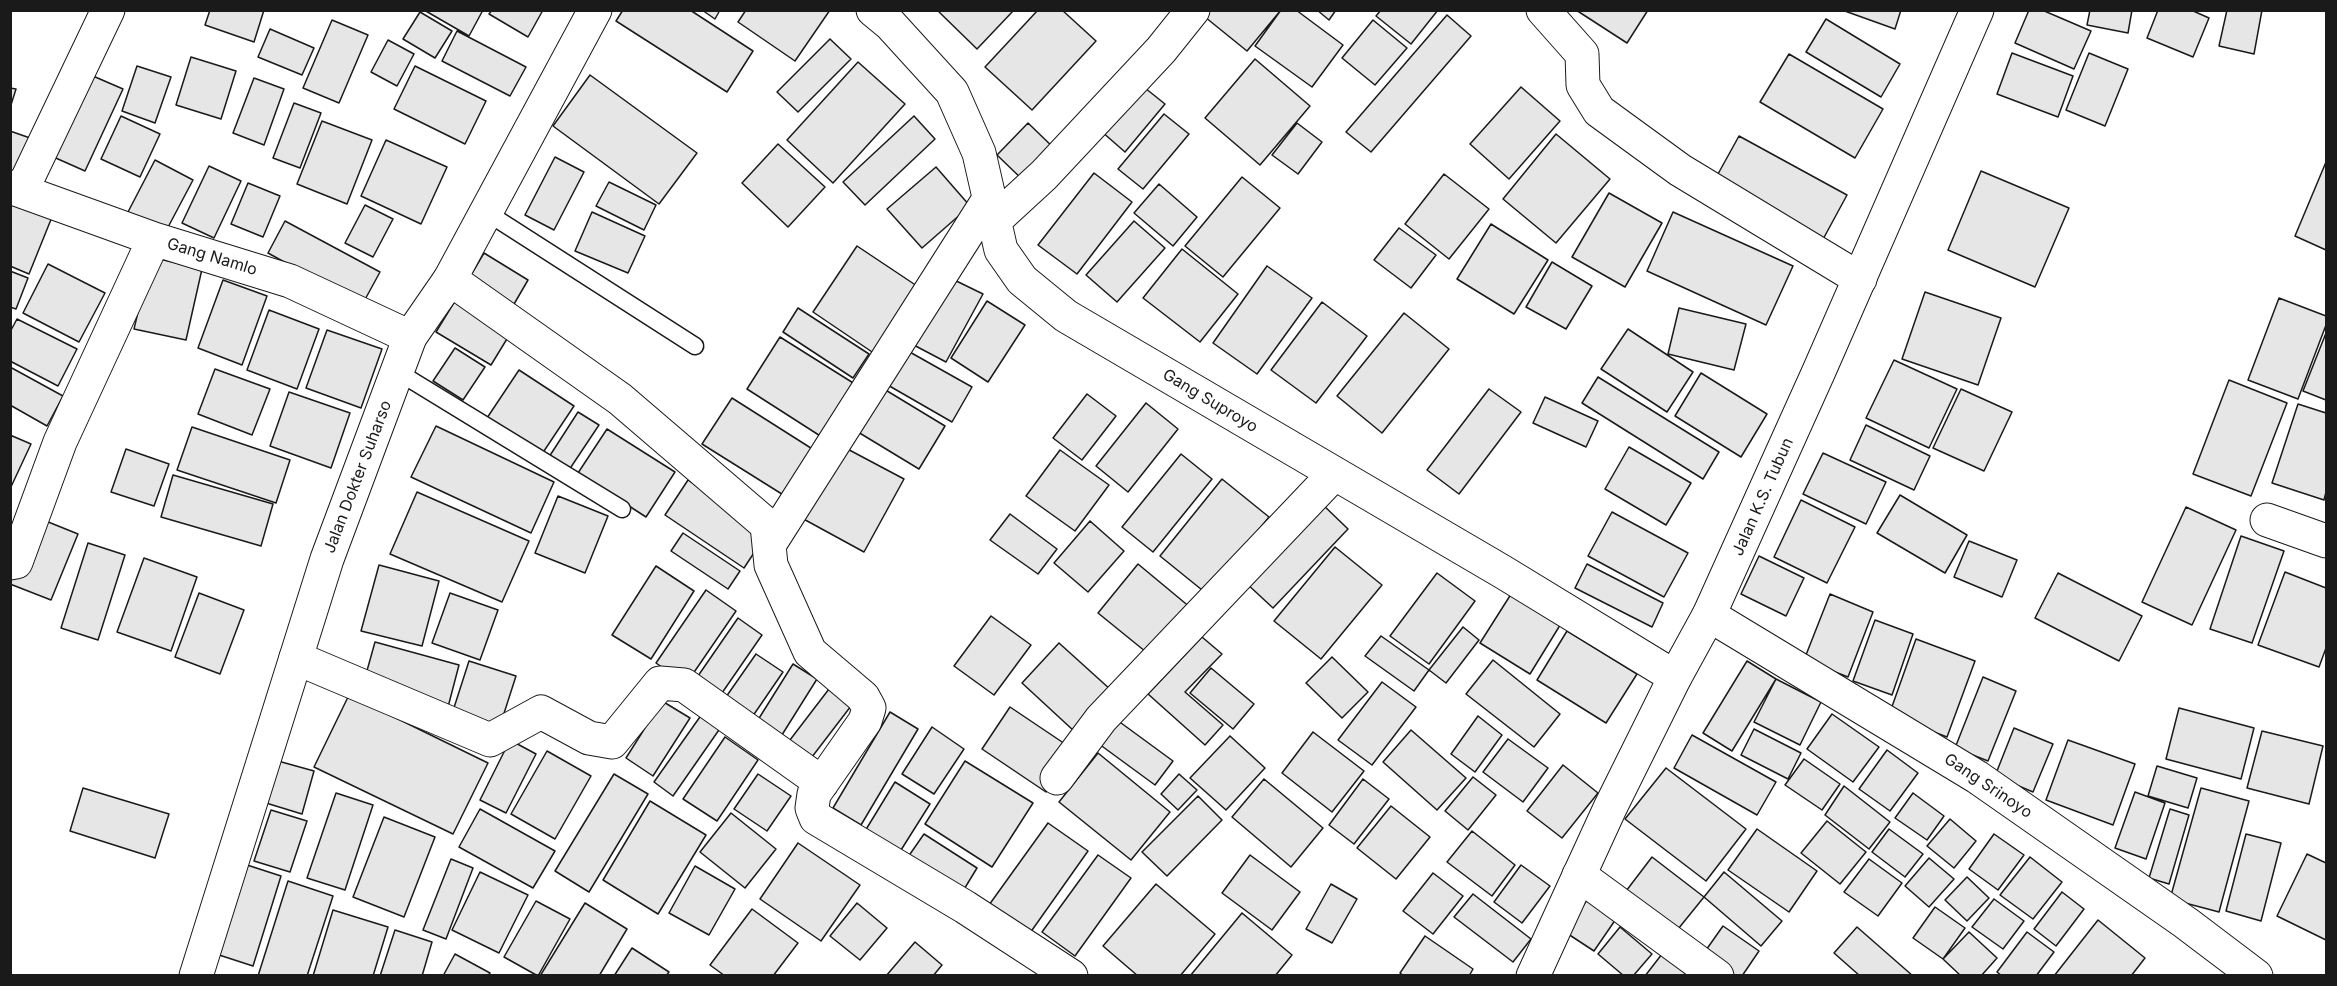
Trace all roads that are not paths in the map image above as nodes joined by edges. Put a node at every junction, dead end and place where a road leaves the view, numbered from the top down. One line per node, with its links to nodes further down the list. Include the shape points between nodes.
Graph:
1 (108, 10): 7 (street)
2 (595, 10): 9 (street, Jalan Dokter Suharso)
3 (873, 10): 8 (street, Gang Suproyo, via 951,92 979,153)
4 (1193, 10): 8 (street, via 1161,50 1044,175)
5 (1543, 10): 12 (street, via 1582,54 1583,85 1599,111 1680,170)
6 (1977, 10): 12 (street, Jalan K.S. Tubun)
7 (16, 188): 10 (street, Gang Namlo)
8 (991, 210): 16 (street, Gang Suproyo, via 1001,250 1022,280 1066,316); 20 (street)
9 (486, 212): 11 (street, Jalan Dokter Suharso); 14 (lane)
10 (154, 239): 13 (street, Gang Namlo, via 290,281); 21 (street, via 60,442 16,562)
11 (450, 279): 13 (street, Jalan Dokter Suharso); 20 (street, via 620,399 767,525)
12 (1860, 279): 22 (street, Jalan K.S. Tubun)
13 (410, 337): 15 (street, Jalan Dokter Suharso)
14 (694, 346)
15 (398, 372): 17 (lane); 23 (street, Jalan Dokter Suharso, via 327,559)
16 (1334, 474): 24 (street, Gang Suproyo); 25 (street, via 1101,718)
17 (622, 510)
18 (2267, 520): 19 (street)
19 (2326, 542)
20 (769, 545): 26 (street, via 771,565 810,652 863,697 869,708 865,722)
21 (10, 563)
22 (1709, 615): 24 (street, Jalan K.S. Tubun); 32 (street, Gang Srinoyo, via 1977,777)
23 (296, 658): 26 (street, via 490,740 541,712 589,738 612,742 660,683 684,685); 28 (street, Jalan Dokter Suharso)
24 (1675, 677): 27 (street, Jalan K.S. Tubun)
25 (1057, 778)
26 (822, 783): 29 (street, via 814,794 812,808 816,818)
27 (1579, 875): 30 (street, Jalan K.S. Tubun); 31 (street)
28 (196, 975)
29 (1071, 975)
30 (1533, 975)
31 (1716, 975)
32 (2256, 975)

